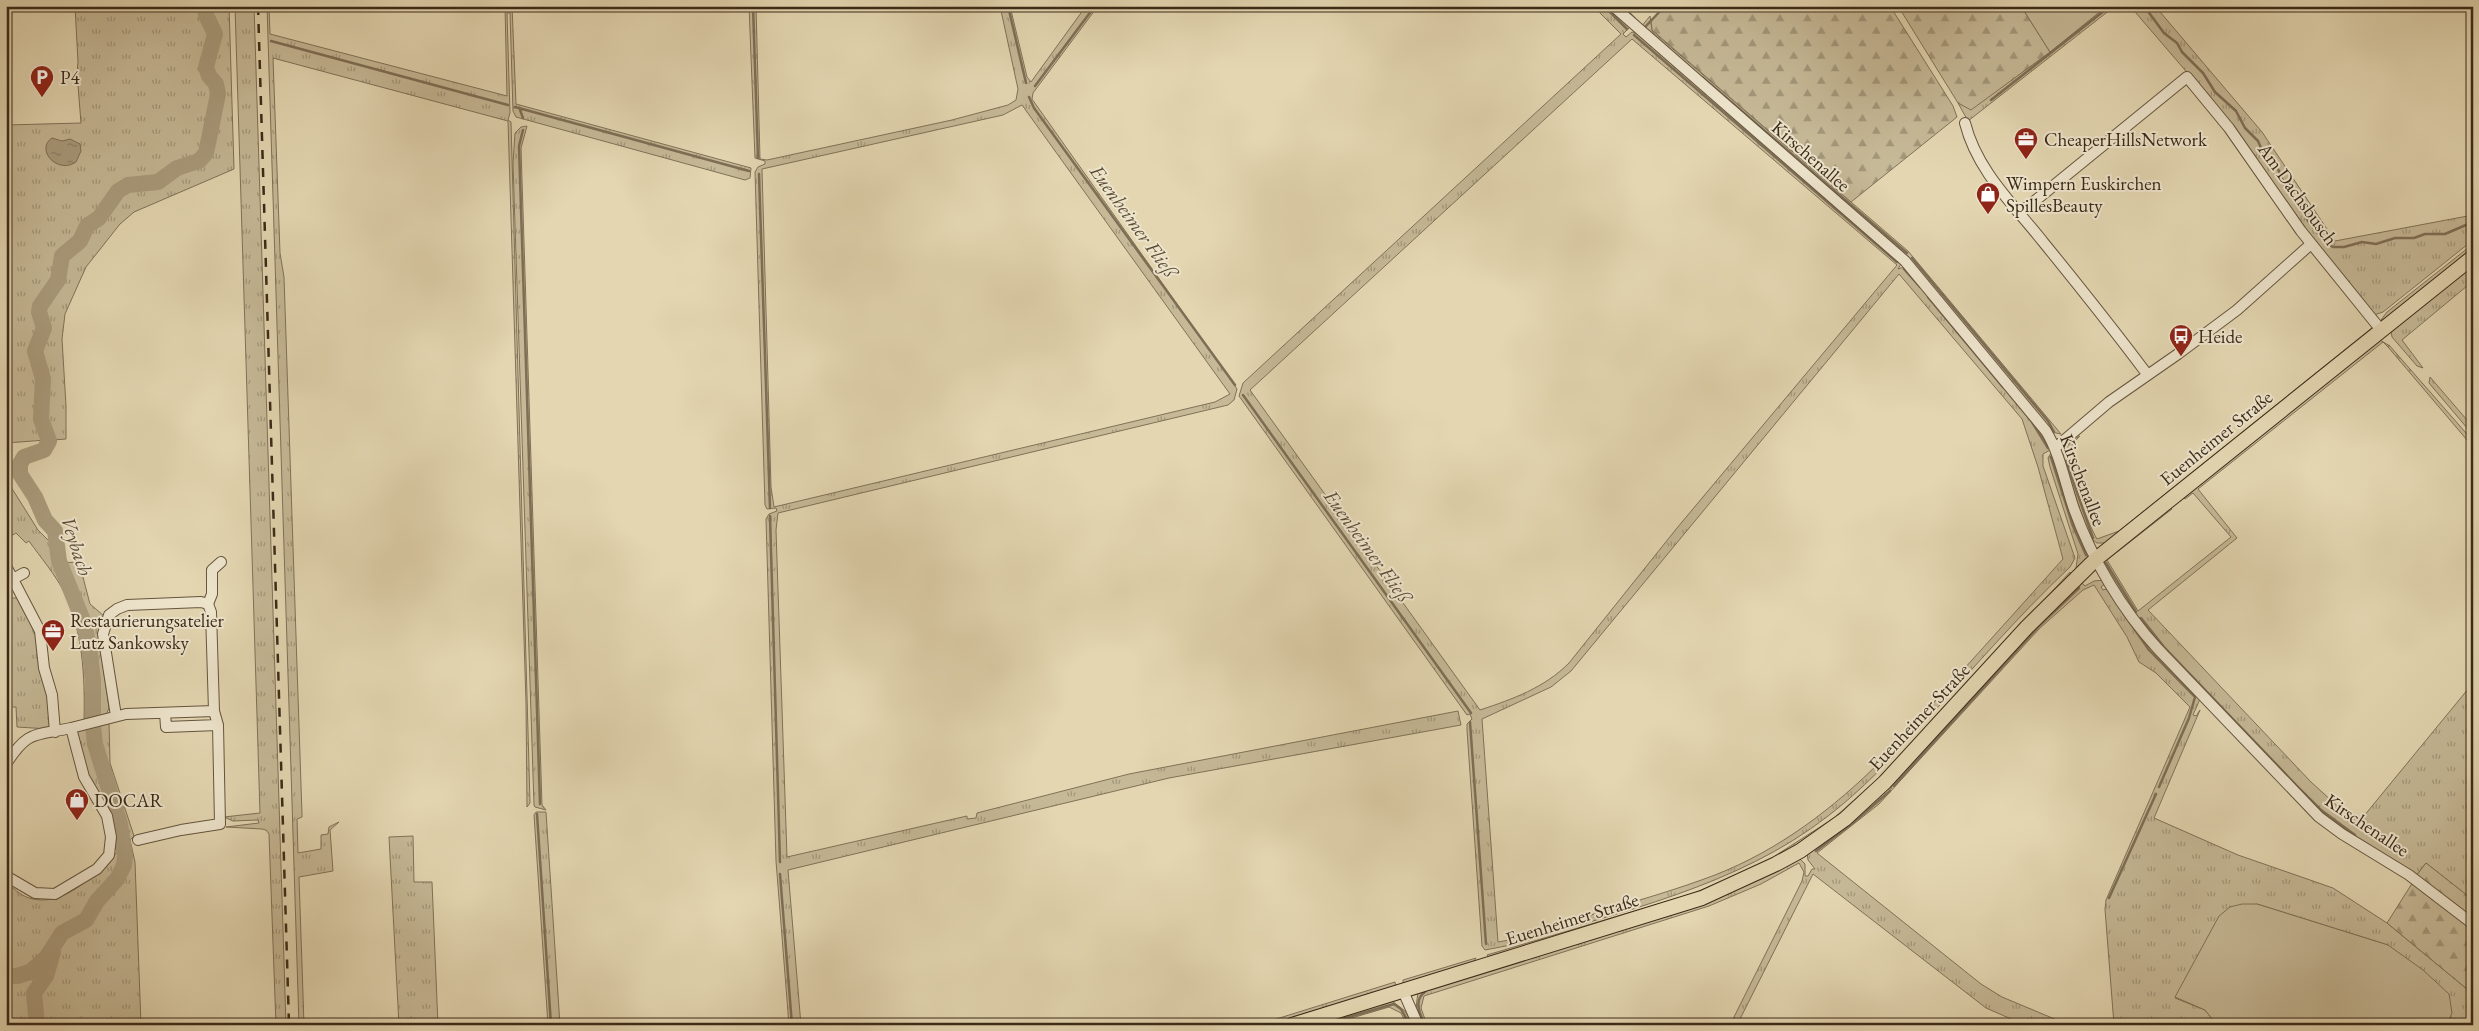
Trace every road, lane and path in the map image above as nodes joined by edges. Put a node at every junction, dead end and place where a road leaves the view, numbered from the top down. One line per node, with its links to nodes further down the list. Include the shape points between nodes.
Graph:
1 (1613, 6): 8 (street, Kirschenallee, via 1905,261 2042,425)
2 (1965, 123): 3 (street, via 1971,144 1986,170)
3 (2020, 213): 4 (street, Am Dachsbusch, via 2187,77 2229,128); 7 (street)
4 (2311, 244): 6 (street, Am Dachsbusch); 7 (street, via 2236,310)
5 (2473, 257): 6 (main road, Euenheimer Straße)
6 (2381, 330): 9 (main road, Euenheimer Straße)
7 (2147, 374): 8 (street)
8 (2055, 448): 9 (street, Kirschenallee, via 2074,508)
9 (2096, 559): 24 (street, Kirschenallee, via 2149,640 2319,817 2409,875); 25 (main road, Euenheimer Straße, via 2027,627 1882,785 1845,819 1800,851 1755,876 1702,898)
10 (221, 562): 14 (street, via 212,570 212,594)
11 (6, 566): 13 (street)
12 (24, 573): 13 (street)
13 (13, 579): 20 (street, via 40,631)
14 (208, 604): 15 (street, via 211,612); 17 (street, via 130,605 109,615 103,634)
15 (214, 711): 16 (street); 18 (street)
16 (165, 713): 17 (street); 18 (street, via 166,727)
17 (116, 716): 19 (street)
18 (218, 725): 22 (street, via 220,824)
19 (71, 728): 20 (street); 23 (street, via 84,777 107,816 111,837 109,855 90,874 55,894 35,893)
20 (55, 732): 21 (street, via 24,740)
21 (6, 764)
22 (138, 840)
23 (6, 876)
24 (2473, 924)
25 (1403, 991): 27 (main road, Euenheimer Straße); 28 (street)
26 (2473, 1020): 29 (street)
27 (1292, 1025)
28 (1418, 1025)
29 (2470, 1025)

